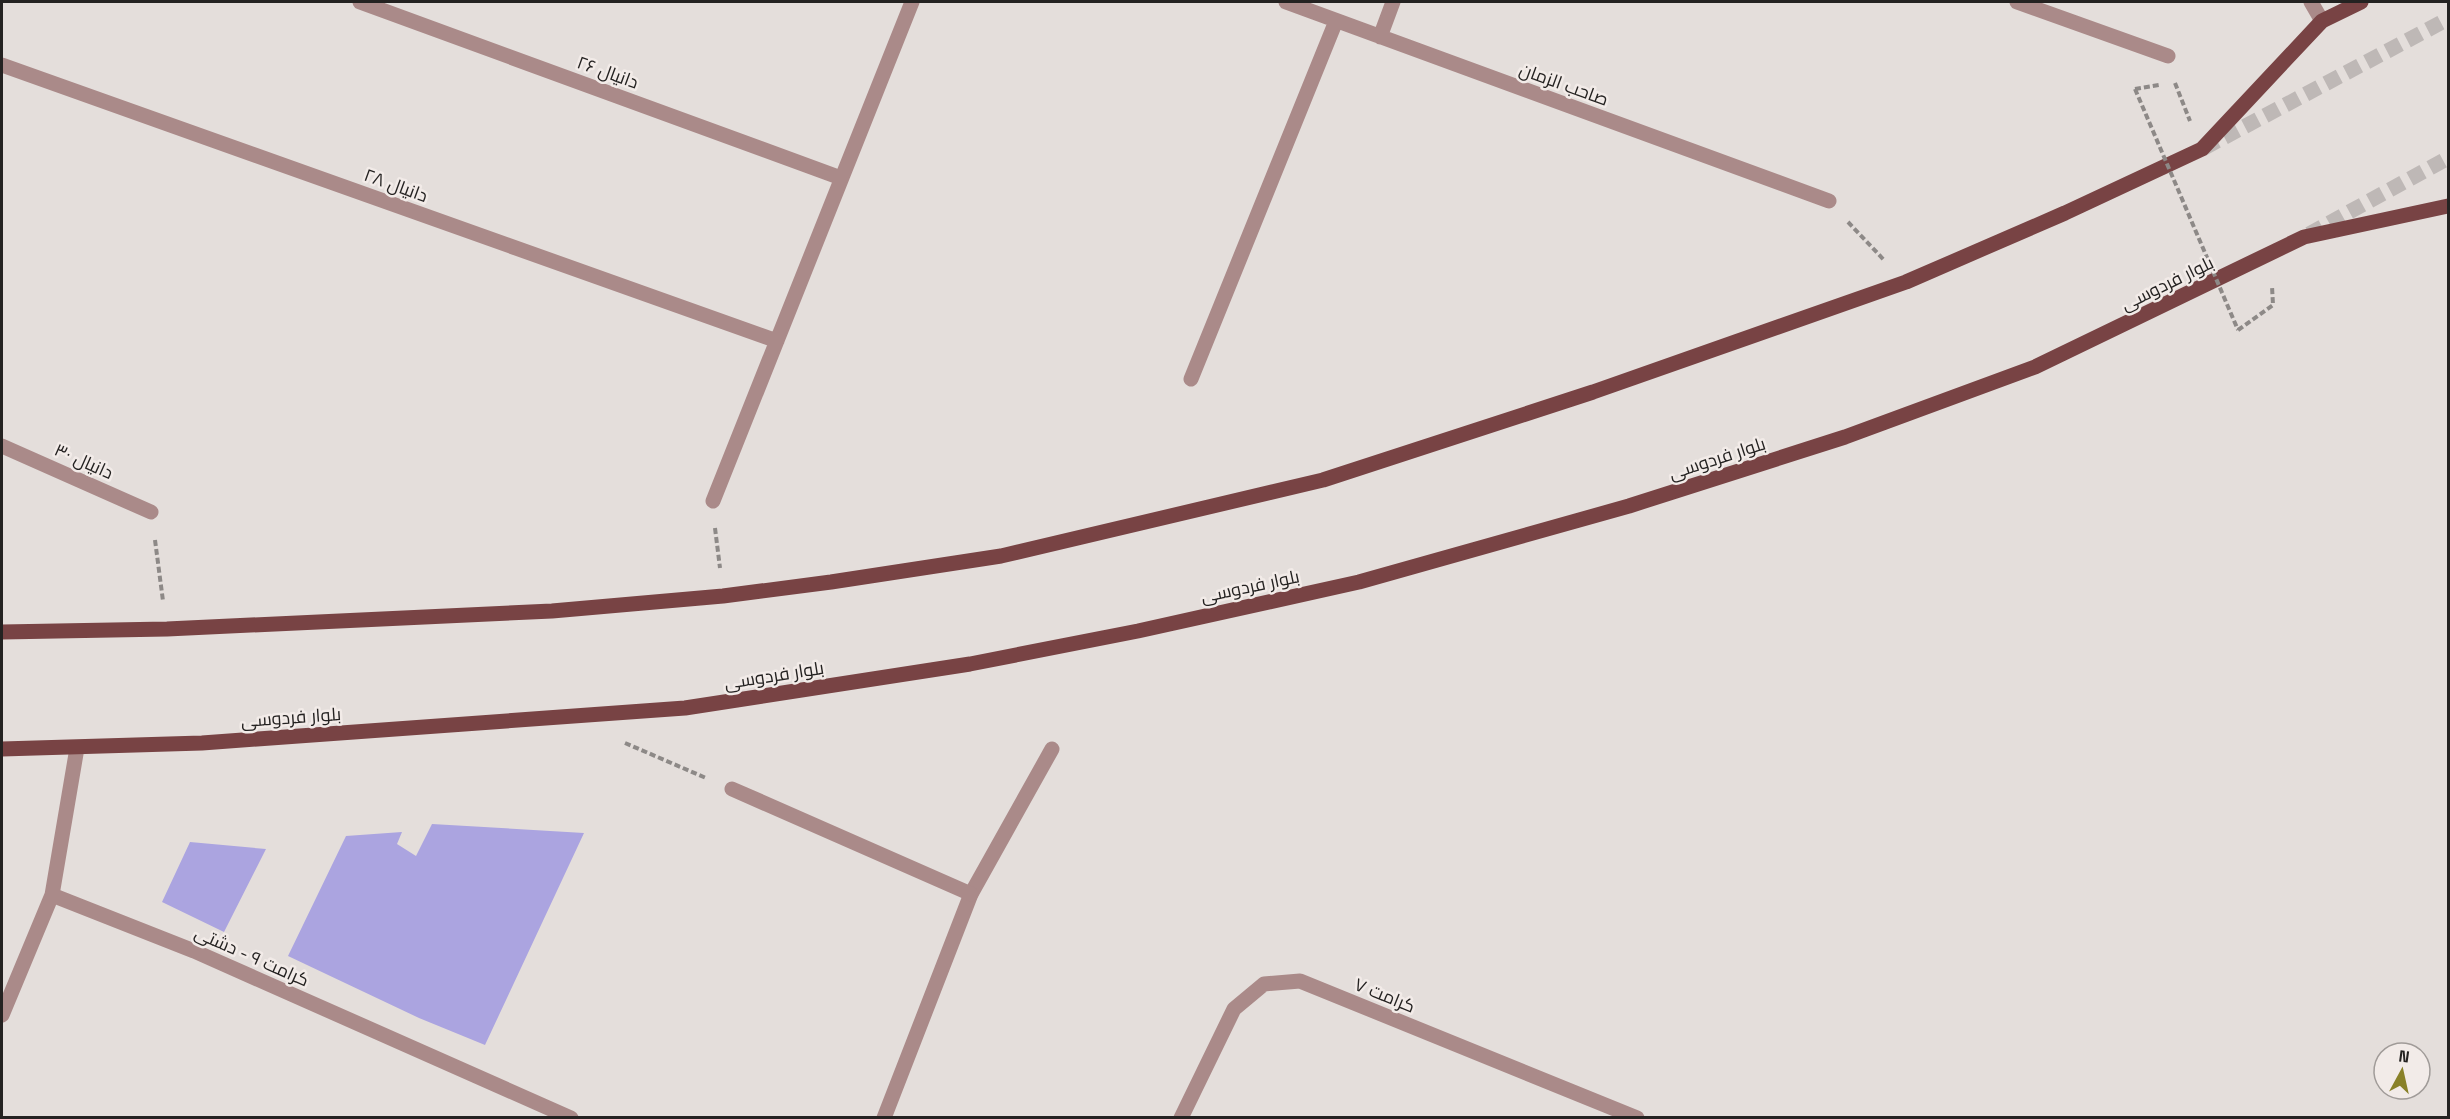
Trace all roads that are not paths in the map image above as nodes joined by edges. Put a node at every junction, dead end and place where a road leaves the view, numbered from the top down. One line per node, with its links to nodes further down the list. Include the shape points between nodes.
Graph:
1 (360, 2): 13 (street, دانیال ۲۶)
2 (912, 2): 13 (street)
3 (1286, 2): 8 (street, صاحب الزمان)
4 (1394, 2): 10 (street)
5 (2017, 2): 11 (street)
6 (2311, 2): 9 (street)
7 (2361, 2): 9 (main road)
8 (1336, 21): 10 (street, صاحب الزمان); 17 (street)
9 (2322, 21): 21 (main road, via 2202,149 2065,213 1906,282 1593,392 1323,480 1001,556 723,596 552,611)
10 (1380, 37): 14 (street, صاحب الزمان)
11 (2169, 56)
12 (2, 65): 16 (street, دانیال ۲۸)
13 (842, 178): 16 (street)
14 (1829, 201)
15 (2448, 206): 22 (main road, بلوار فردوسی, via 2304,237 2036,367 1845,437 1629,506 1359,582 970,664 685,708 567,719)
16 (777, 341): 19 (street)
17 (1191, 379)
18 (2, 446): 20 (street, دانیال ۳۰)
19 (713, 501)
20 (151, 512)
21 (2, 632)
22 (77, 748): 23 (main road, بلوار فردوسی); 27 (street)
23 (2, 749)
24 (1052, 749): 26 (street)
25 (732, 789): 26 (street)
26 (971, 894): 30 (street)
27 (52, 895): 28 (street); 29 (street, کرامت ۹ - دشتی, via 194,951)
28 (2, 1015)
29 (571, 1118)
30 (884, 1118)
31 (1181, 1118): 32 (street, کرامت ۷, via 1234,1009 1264,984 1300,981)
32 (1637, 1118)

